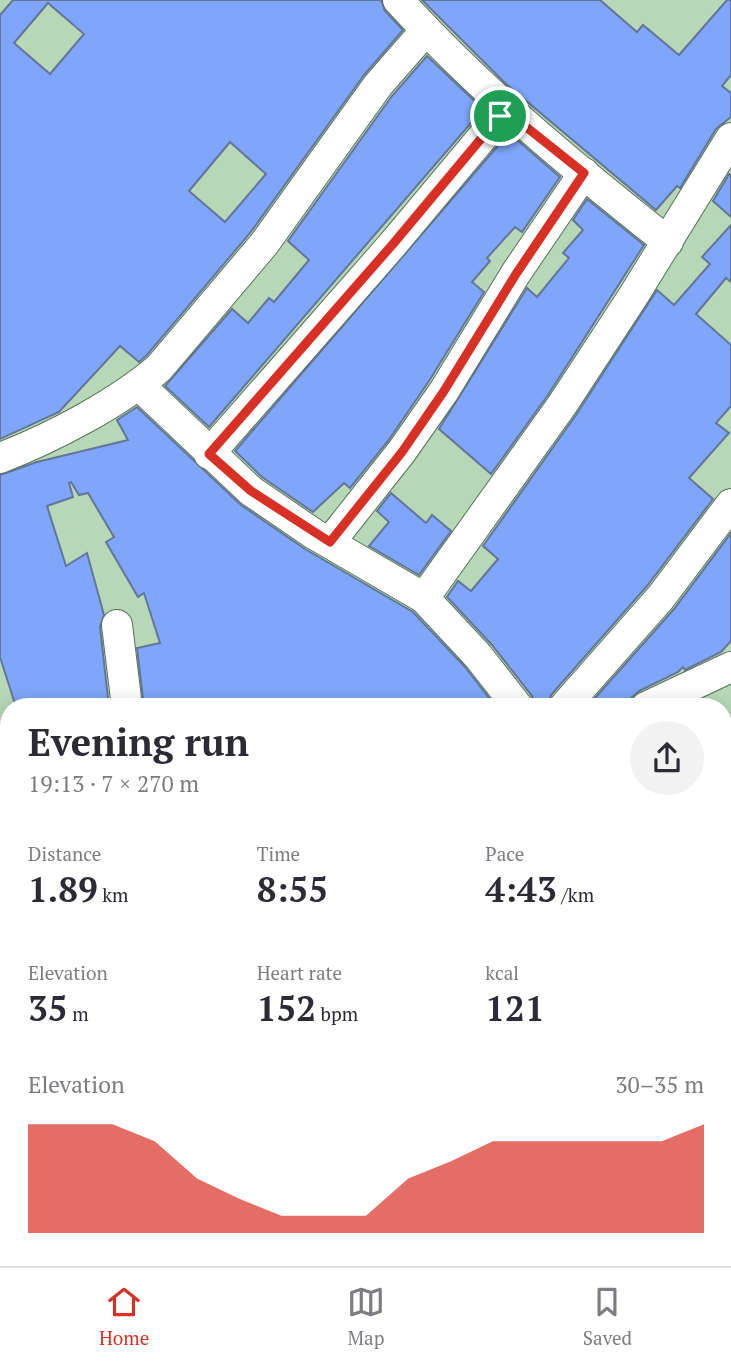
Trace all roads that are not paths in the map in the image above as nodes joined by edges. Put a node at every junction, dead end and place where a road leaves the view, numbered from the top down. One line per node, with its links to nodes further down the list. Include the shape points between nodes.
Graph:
1 (398, 0): 2 (street)
2 (426, 30): 3 (street); 7 (street, via 378,85 249,262 178,347)
3 (505, 110): 5 (street); 8 (street)
4 (731, 138): 6 (street)
5 (584, 173): 6 (street); 11 (street, via 444,391)
6 (668, 242): 12 (street, via 562,405)
7 (139, 385): 8 (street); 9 (street)
8 (209, 454): 11 (street, via 251,491)
9 (0, 458)
10 (731, 504): 17 (street, via 661,597)
11 (330, 542): 12 (street)
12 (424, 598): 16 (street)
13 (117, 625): 15 (street)
14 (731, 667): 18 (street)
15 (126, 698)
16 (511, 698)
17 (573, 698)
18 (665, 698)

